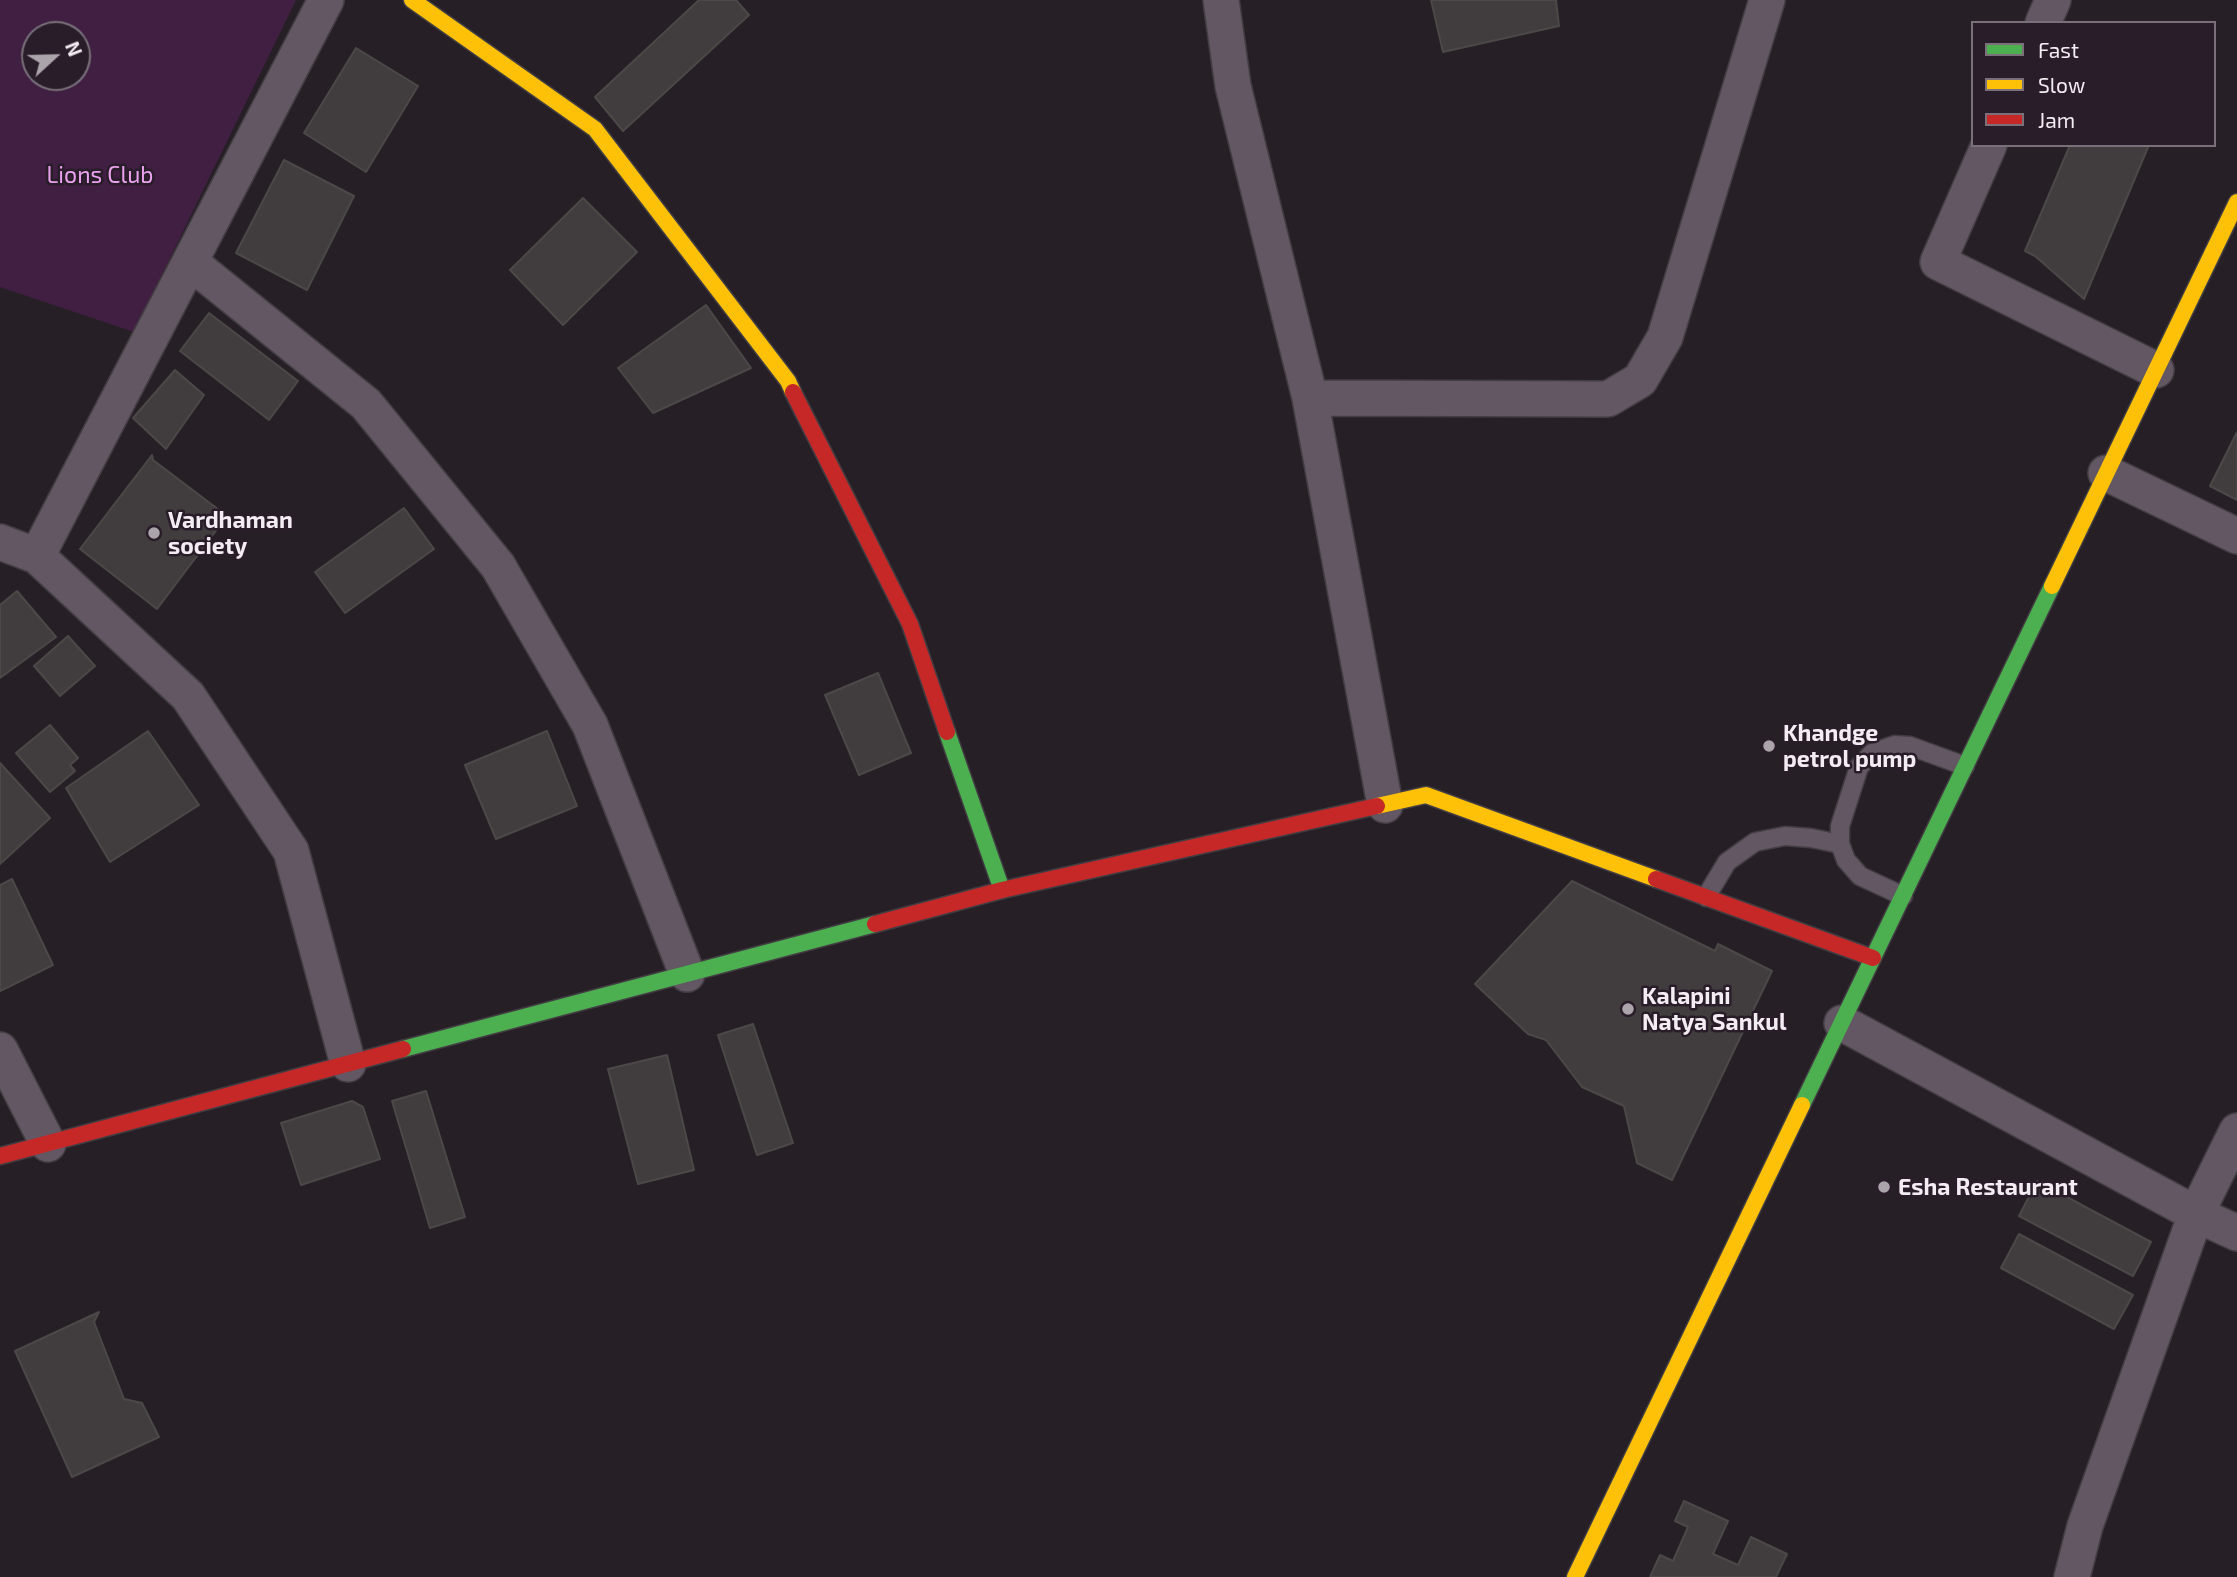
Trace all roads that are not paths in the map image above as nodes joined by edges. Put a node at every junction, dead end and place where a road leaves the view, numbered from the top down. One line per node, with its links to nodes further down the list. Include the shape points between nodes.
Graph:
1 (326, 0): 9 (street)
2 (1221, 0): 11 (street, via 1233,86)
3 (1767, 0): 11 (street, via 1665,337 1640,380 1608,399)
4 (2053, 0): 6 (street)
5 (419, 2): 19 (street, via 595,129 788,380 910,624)
6 (2044, 21)
7 (1988, 147): 10 (street, via 1938,262)
8 (2237, 202): 10 (street)
9 (190, 262): 15 (street); 23 (street, via 366,404 498,566 590,725)
10 (2156, 370): 12 (street)
11 (1310, 398): 17 (street)
12 (2106, 473): 13 (street); 16 (street)
13 (2237, 536)
14 (0, 542): 15 (street)
15 (37, 556): 26 (street, via 188,696 291,851)
16 (1965, 766): 18 (lane, via 1910,746 1895,745 1872,753 1859,767 1840,826); 20 (street)
17 (1385, 805): 19 (street); 21 (street, via 1426,796)
18 (1840, 844): 20 (lane, via 1860,876); 21 (lane, via 1785,836 1755,842 1727,862)
19 (1002, 890): 23 (street)
20 (1903, 896): 22 (street)
21 (1706, 897): 22 (street)
22 (1873, 958): 24 (street)
23 (687, 974): 26 (street)
24 (1842, 1023): 30 (street); 32 (street)
25 (0, 1050): 28 (street)
26 (348, 1064): 28 (street)
27 (2237, 1131): 30 (street)
28 (48, 1144): 29 (street)
29 (0, 1156)
30 (2196, 1214): 31 (street); 33 (street, via 2085,1527)
31 (2237, 1233)
32 (1575, 1577)
33 (2072, 1577)

